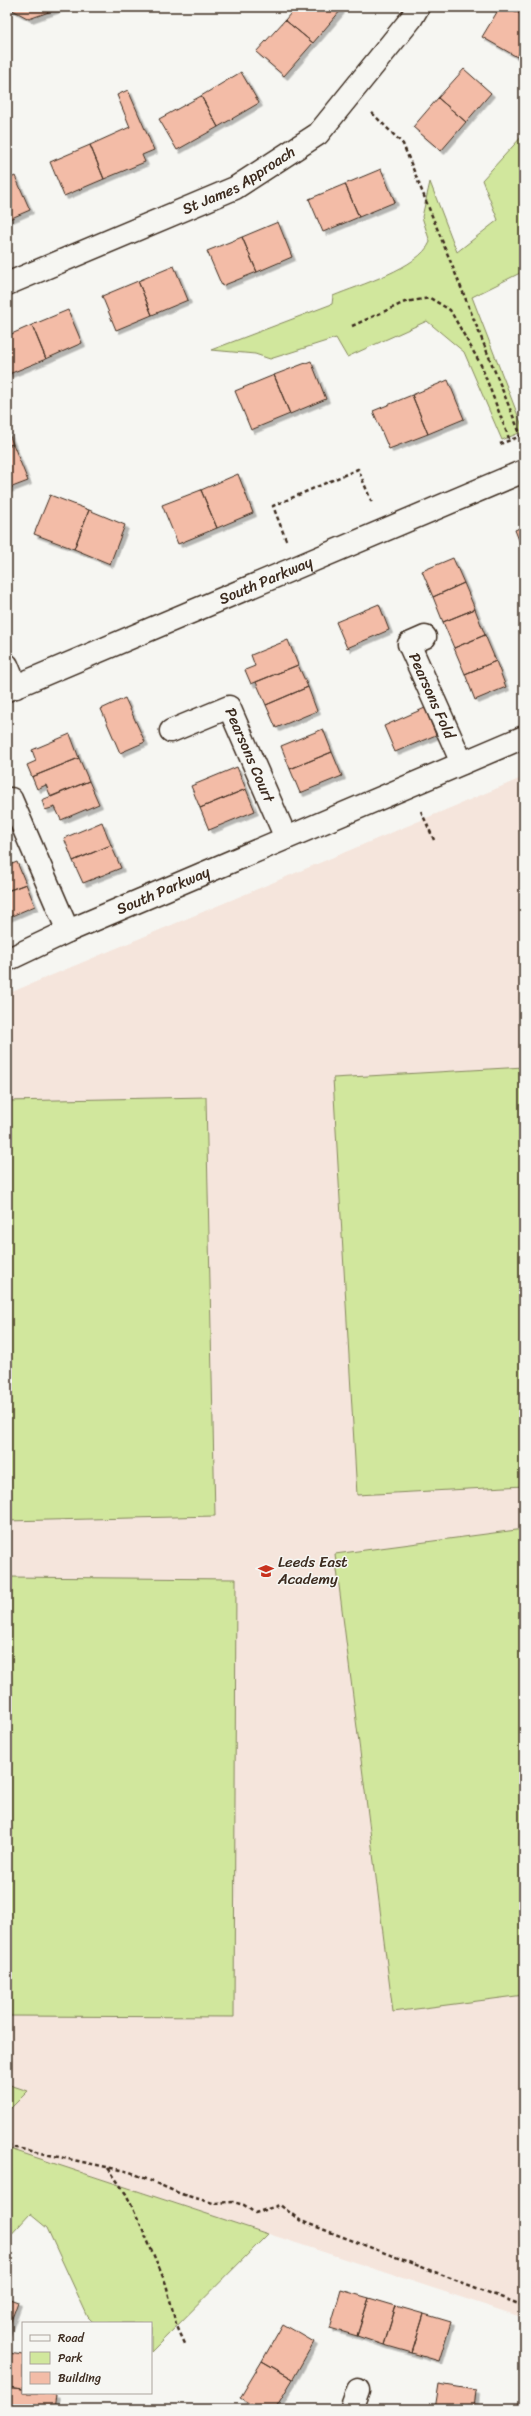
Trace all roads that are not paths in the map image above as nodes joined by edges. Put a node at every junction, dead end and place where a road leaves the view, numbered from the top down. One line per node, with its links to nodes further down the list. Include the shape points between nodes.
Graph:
1 (418, 7): 2 (street, St James Approach, via 318,134 235,188)
2 (7, 284)
3 (523, 471): 6 (street, South Parkway)
4 (425, 637): 9 (street, Pearsons Fold, via 409,644)
5 (7, 665): 6 (street)
6 (12, 688)
7 (171, 731): 11 (street, Pearsons Court, via 229,707)
8 (524, 737): 9 (street, South Parkway)
9 (462, 763): 11 (street, South Parkway)
10 (7, 801): 12 (street, via 11,799)
11 (286, 838): 12 (street, South Parkway)
12 (68, 932): 13 (street, South Parkway)
13 (7, 960)

